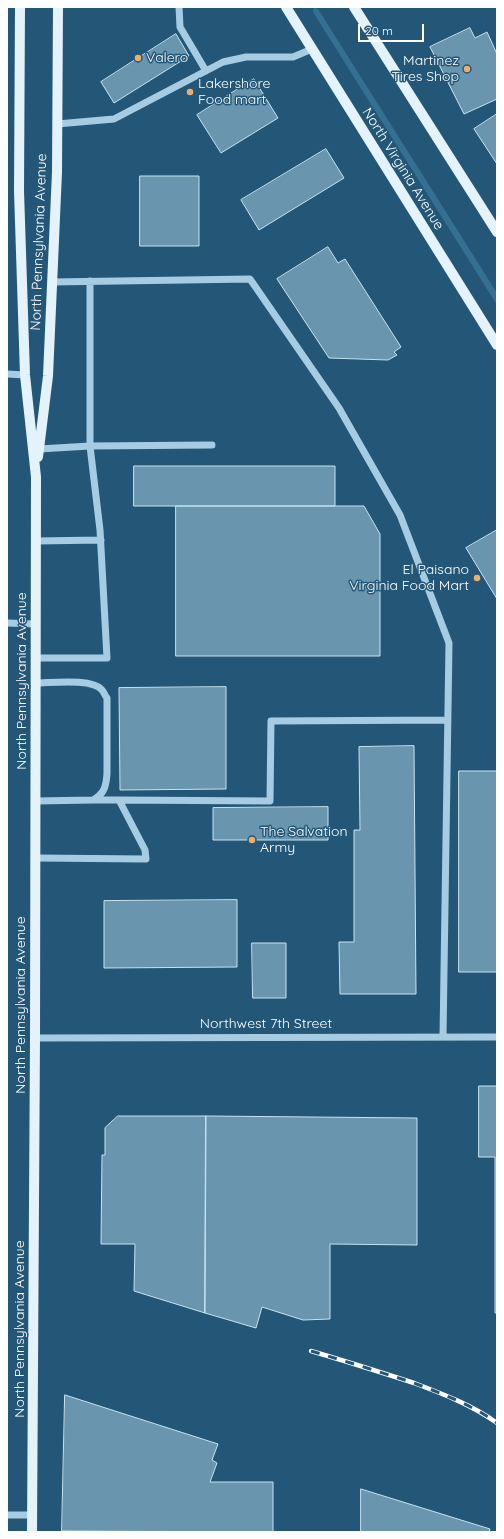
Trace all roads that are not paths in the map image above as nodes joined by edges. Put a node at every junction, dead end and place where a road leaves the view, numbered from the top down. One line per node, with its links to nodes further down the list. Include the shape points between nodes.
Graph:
1 (20, 7): 14 (main road, North Pennsylvania Avenue, via 19,191)
2 (58, 7): 8 (main road, North Pennsylvania Avenue)
3 (179, 7): 7 (street, via 180,27)
4 (286, 7): 6 (main road, North Virginia Avenue)
5 (354, 7): 9 (main road)
6 (312, 49): 7 (street, via 293,57 246,57 223,62); 12 (main road, North Virginia Avenue)
7 (206, 71): 8 (street, via 114,119)
8 (57, 124): 10 (main road, North Pennsylvania Avenue)
9 (497, 232)
10 (52, 282): 11 (street); 17 (main road, North Pennsylvania Avenue, via 48,376)
11 (90, 282): 16 (street); 25 (street, via 250,278 339,408 400,515 449,643)
12 (496, 340)
13 (7, 374): 14 (street)
14 (25, 375): 18 (main road, North Pennsylvania Avenue)
15 (212, 445): 16 (street)
16 (90, 446): 17 (street); 19 (street)
17 (39, 449): 18 (main road, North Pennsylvania Avenue)
18 (36, 477): 20 (main road, North Pennsylvania Avenue)
19 (101, 540): 20 (street); 23 (street, via 107,658)
20 (36, 541): 22 (main road, North Pennsylvania Avenue)
21 (7, 623): 22 (street)
22 (36, 624): 23 (main road, North Pennsylvania Avenue)
23 (36, 658): 24 (main road, North Pennsylvania Avenue)
24 (36, 683): 26 (street, via 95,685 107,698 106,786 101,796); 28 (main road, North Pennsylvania Avenue)
25 (448, 720): 27 (street, via 271,721 270,801); 30 (street)
26 (93, 800): 27 (street); 28 (street)
27 (119, 800): 29 (street, via 146,850 146,859)
28 (36, 801): 29 (main road, North Pennsylvania Avenue)
29 (36, 858): 32 (main road, North Pennsylvania Avenue)
30 (443, 1037): 31 (street, Northwest 7th Street); 32 (street, Northwest 7th Street)
31 (497, 1037)
32 (35, 1038): 34 (main road, North Pennsylvania Avenue)
33 (7, 1515): 34 (street)
34 (32, 1515): 35 (main road, North Pennsylvania Avenue)
35 (32, 1532)

